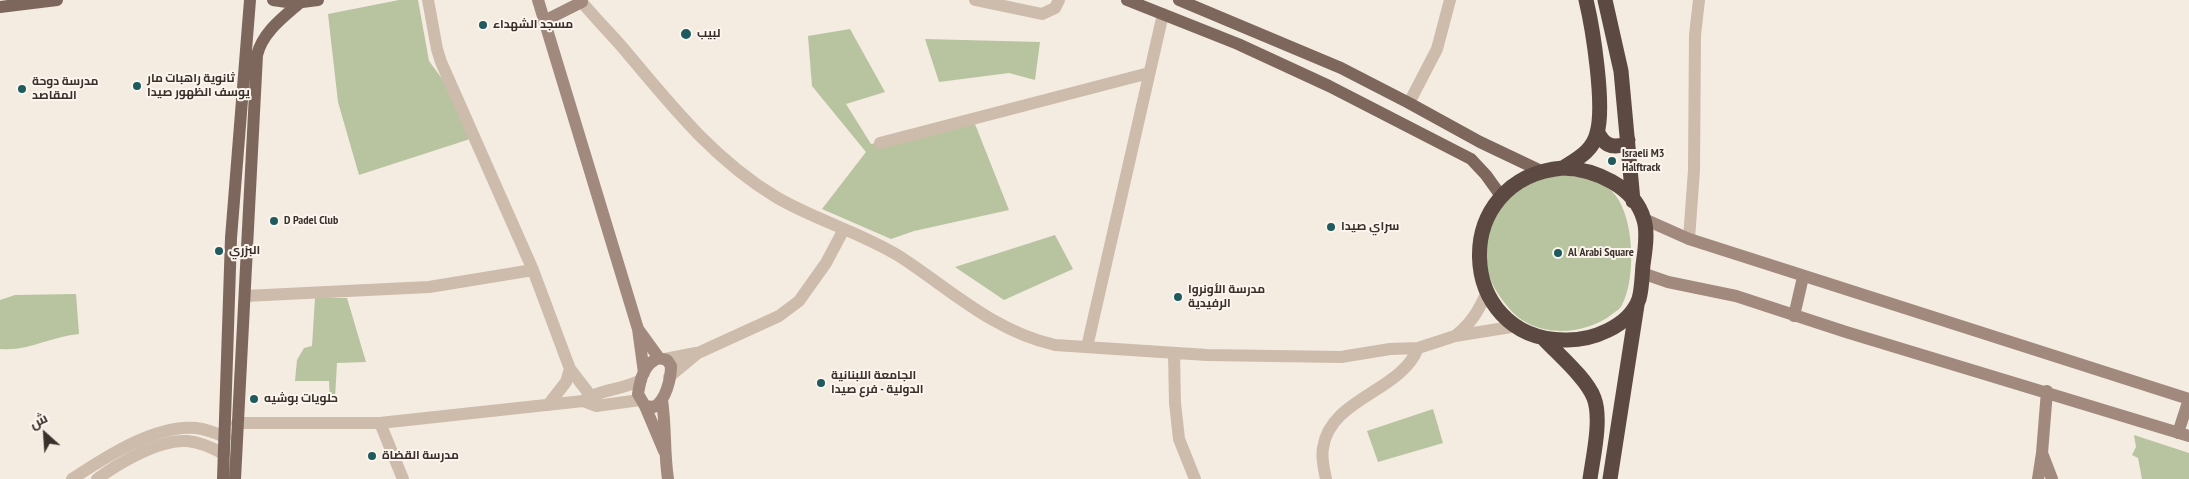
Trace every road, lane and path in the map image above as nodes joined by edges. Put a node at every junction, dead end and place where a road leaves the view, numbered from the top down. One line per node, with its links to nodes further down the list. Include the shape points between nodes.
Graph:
1 (57, 0): 18 (main road)
2 (250, 0): 22 (main road)
3 (273, 0): 15 (main road)
4 (318, 0): 15 (main road)
5 (428, 0): 36 (street, via 441,62)
6 (538, 0): 20 (main road)
7 (975, 0): 8 (street, via 1042,14 1055,8)
8 (1059, 0)
9 (1127, 0): 19 (main road)
10 (1179, 0): 17 (main road)
11 (1450, 0): 25 (street, via 1437,49)
12 (1586, 0): 26 (highway, via 1595,46)
13 (1605, 0): 27 (highway, via 1621,70)
14 (1699, 0): 35 (street, via 1695,35 1694,170)
15 (301, 1): 22 (main road, via 268,32)
16 (581, 1): 20 (main road); 34 (street, via 673,109 719,156 776,197)
17 (1195, 3): 21 (main road)
18 (0, 7)
19 (1163, 14): 23 (main road); 24 (street)
20 (544, 21): 44 (main road)
21 (1305, 53): 23 (main road); 25 (main road)
22 (251, 55): 40 (main road); 64 (main road, via 231,238)
23 (1296, 71): 31 (main road, via 1471,159)
24 (1149, 73): 28 (street); 47 (street)
25 (1409, 102): 30 (main road, via 1480,142)
26 (1598, 133): 27 (highway, via 1602,142 1609,146 1623,145); 29 (highway, via 1585,154)
27 (1628, 140): 32 (highway)
28 (880, 143)
29 (1563, 168): 30 (highway); 32 (highway, via 1592,172 1607,178)
30 (1541, 171): 31 (highway, via 1512,185)
31 (1501, 196): 39 (highway, via 1486,218 1479,242 1479,268)
32 (1633, 200): 33 (highway)
33 (1644, 219): 35 (main road); 37 (highway)
34 (844, 229): 47 (street, via 898,256 974,310 1008,329 1055,345); 50 (street, via 826,263 799,301 779,316)
35 (1689, 239): 38 (main road)
36 (533, 270): 40 (street, via 429,288); 52 (street)
37 (1642, 274): 41 (highway); 42 (main road, via 1736,296)
38 (1803, 277): 42 (main road); 57 (main road)
39 (1487, 292): 43 (highway, via 1500,311); 45 (street, via 1479,312)
40 (245, 296): 61 (main road)
41 (1639, 299): 46 (highway, via 1627,317 1607,331 1583,338); 77 (highway)
42 (1794, 316): 55 (main road)
43 (1517, 326): 45 (street); 46 (highway)
44 (638, 329): 51 (main road); 53 (main road)
45 (1455, 336): 48 (street)
46 (1544, 339): 76 (highway, via 1594,398 1597,416)
47 (1088, 347): 49 (street)
48 (1418, 348): 49 (street, via 1325,358); 75 (street, via 1404,370 1345,412 1330,429 1323,447)
49 (1174, 352): 74 (street, via 1179,439)
50 (698, 354): 51 (street); 54 (street)
51 (662, 358): 53 (main road, via 650,363); 54 (main road, via 671,366)
52 (570, 368): 56 (street); 60 (street, via 566,382)
53 (642, 376): 56 (street, via 624,388); 59 (main road, via 638,394)
54 (670, 377): 58 (main road)
55 (2047, 391): 63 (main road); 67 (main road)
56 (586, 398): 59 (street, via 596,406); 60 (street)
57 (2189, 399): 63 (main road)
58 (662, 400): 59 (main road, via 654,407); 65 (main road, via 666,436)
59 (643, 403): 65 (main road)
60 (548, 405): 62 (street)
61 (237, 423): 62 (street); 71 (main road)
62 (380, 423): 72 (street)
63 (2184, 434)
64 (225, 437): 66 (main road); 68 (street, via 194,427 164,432 106,458)
65 (664, 451): 73 (main road)
66 (224, 454): 69 (street, via 198,443 179,441 144,452); 70 (main road)
67 (2042, 454): 78 (main road); 79 (main road)
68 (72, 479)
69 (97, 479)
70 (223, 479)
71 (235, 479)
72 (403, 479)
73 (668, 479)
74 (1195, 479)
75 (1326, 479)
76 (1590, 479)
77 (1610, 479)
78 (2038, 479)
79 (2052, 479)

